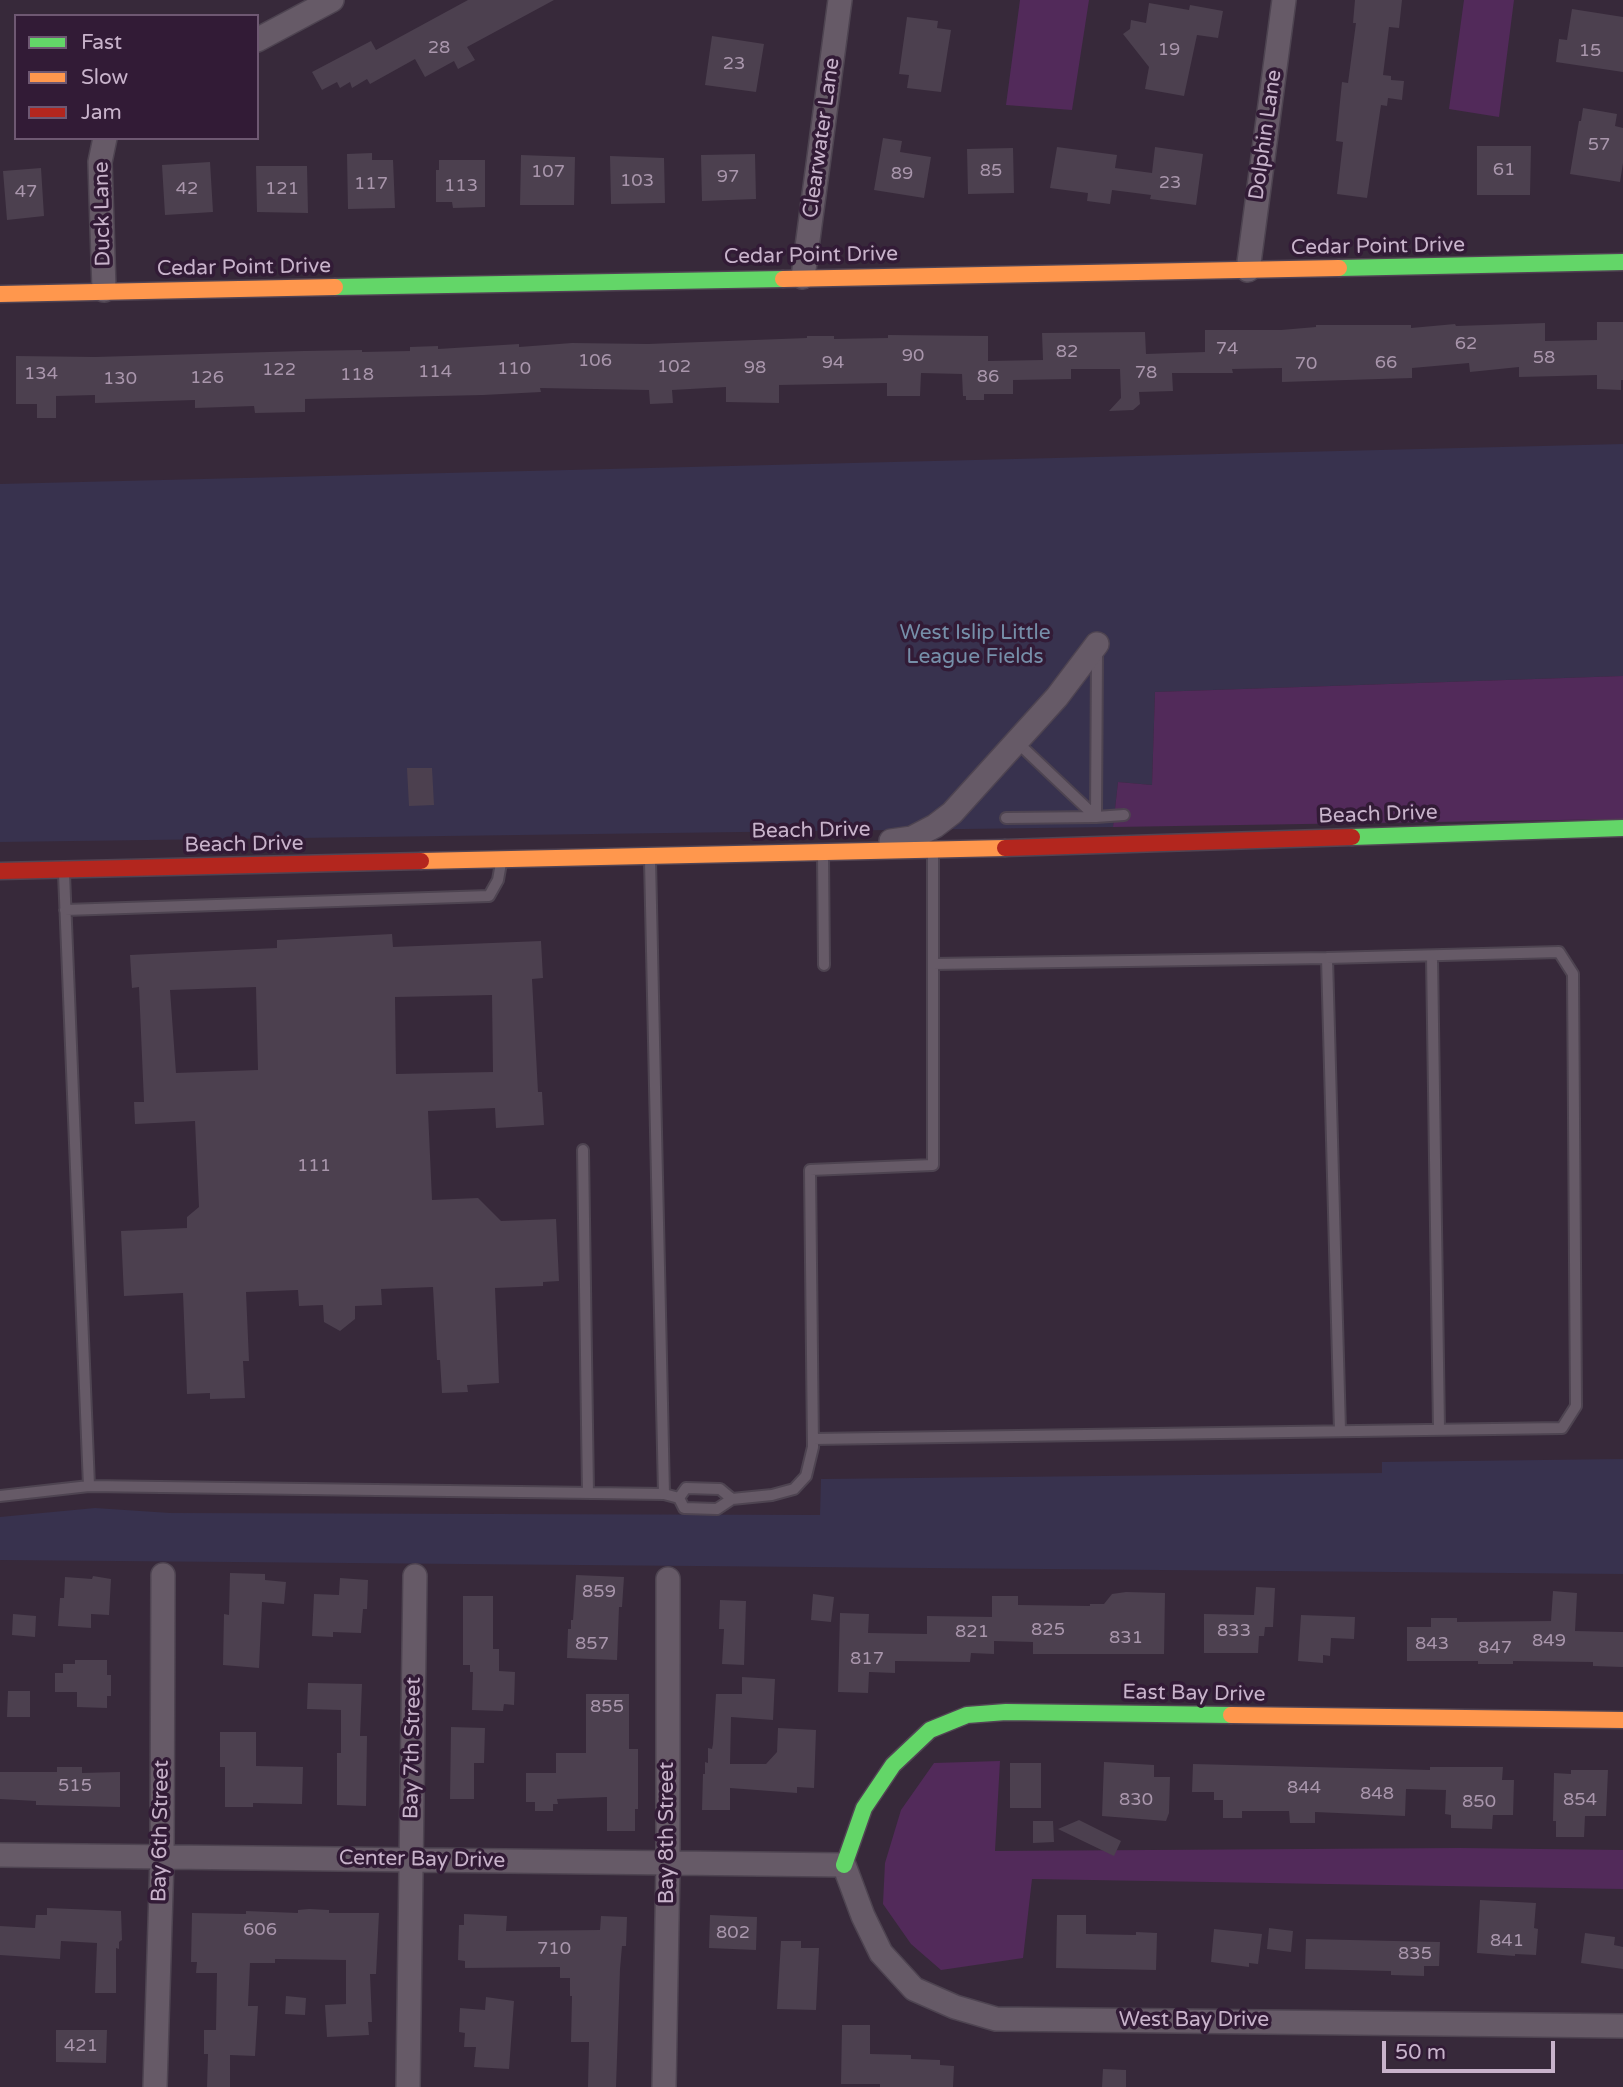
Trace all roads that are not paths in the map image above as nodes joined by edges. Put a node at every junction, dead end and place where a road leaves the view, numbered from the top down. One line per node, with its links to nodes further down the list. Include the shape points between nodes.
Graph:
1 (332, 0): 4 (street)
2 (840, 0): 8 (street, Clearwater Lane)
3 (1284, 0): 7 (street, Dolphin Lane)
4 (259, 39)
5 (106, 140): 9 (street, Duck Lane, via 100,162)
6 (1623, 262): 7 (street, Cedar Point Drive)
7 (1248, 270): 8 (street, Cedar Point Drive)
8 (803, 277): 9 (street, Cedar Point Drive)
9 (104, 290): 10 (street, Cedar Point Drive)
10 (0, 293)
11 (1097, 644): 12 (street); 14 (lane)
12 (1018, 743): 14 (lane); 17 (street, via 952,813)
13 (1124, 815): 14 (lane)
14 (1096, 817): 15 (lane)
15 (1006, 818)
16 (1623, 828): 18 (street, Beach Drive)
17 (944, 832): 18 (lane); 20 (street)
18 (972, 849): 19 (street, Beach Drive)
19 (933, 850): 20 (street, Beach Drive); 28 (lane)
20 (822, 852): 21 (street, Beach Drive); 29 (lane)
21 (650, 856): 22 (street, Beach Drive); 36 (lane)
22 (501, 860): 23 (street, Beach Drive); 25 (lane, via 489,896)
23 (64, 870): 24 (street, Beach Drive); 25 (lane)
24 (0, 871)
25 (65, 910): 34 (lane)
26 (1432, 956): 27 (lane); 31 (lane); 31 (lane, via 1559,952 1573,974 1576,1406 1562,1428)
27 (1327, 958): 28 (lane); 32 (lane)
28 (933, 964): 33 (lane, via 933,1165 810,1170)
29 (824, 965)
30 (583, 1150): 35 (lane)
31 (1439, 1429): 32 (lane)
32 (1340, 1431): 33 (lane)
33 (813, 1439): 39 (lane, via 806,1476 794,1489)
34 (89, 1486): 35 (lane); 37 (lane)
35 (588, 1493): 36 (lane)
36 (664, 1494): 38 (lane)
37 (0, 1496)
38 (678, 1498): 39 (lane, via 684,1508 717,1508); 39 (lane, via 686,1488 720,1489)
39 (733, 1499)
40 (163, 1575): 45 (street, Bay 6th Street)
41 (415, 1576): 46 (street, Bay 7th Street)
42 (668, 1578): 47 (street, Bay 8th Street)
43 (1623, 1720): 48 (street, East Bay Drive, via 967,1715 930,1730 893,1765 864,1808)
44 (0, 1855): 45 (street, Center Bay Drive)
45 (162, 1858): 46 (street, Center Bay Drive); 50 (street, Bay 6th Street)
46 (411, 1860): 47 (street, Center Bay Drive); 51 (street, Bay 7th Street)
47 (668, 1863): 48 (street, Center Bay Drive); 52 (street, Bay 8th Street)
48 (845, 1865): 49 (street, West Bay Drive, via 881,1953 914,1989 996,2019)
49 (1623, 2026)
50 (155, 2087)
51 (408, 2087)
52 (664, 2087)

